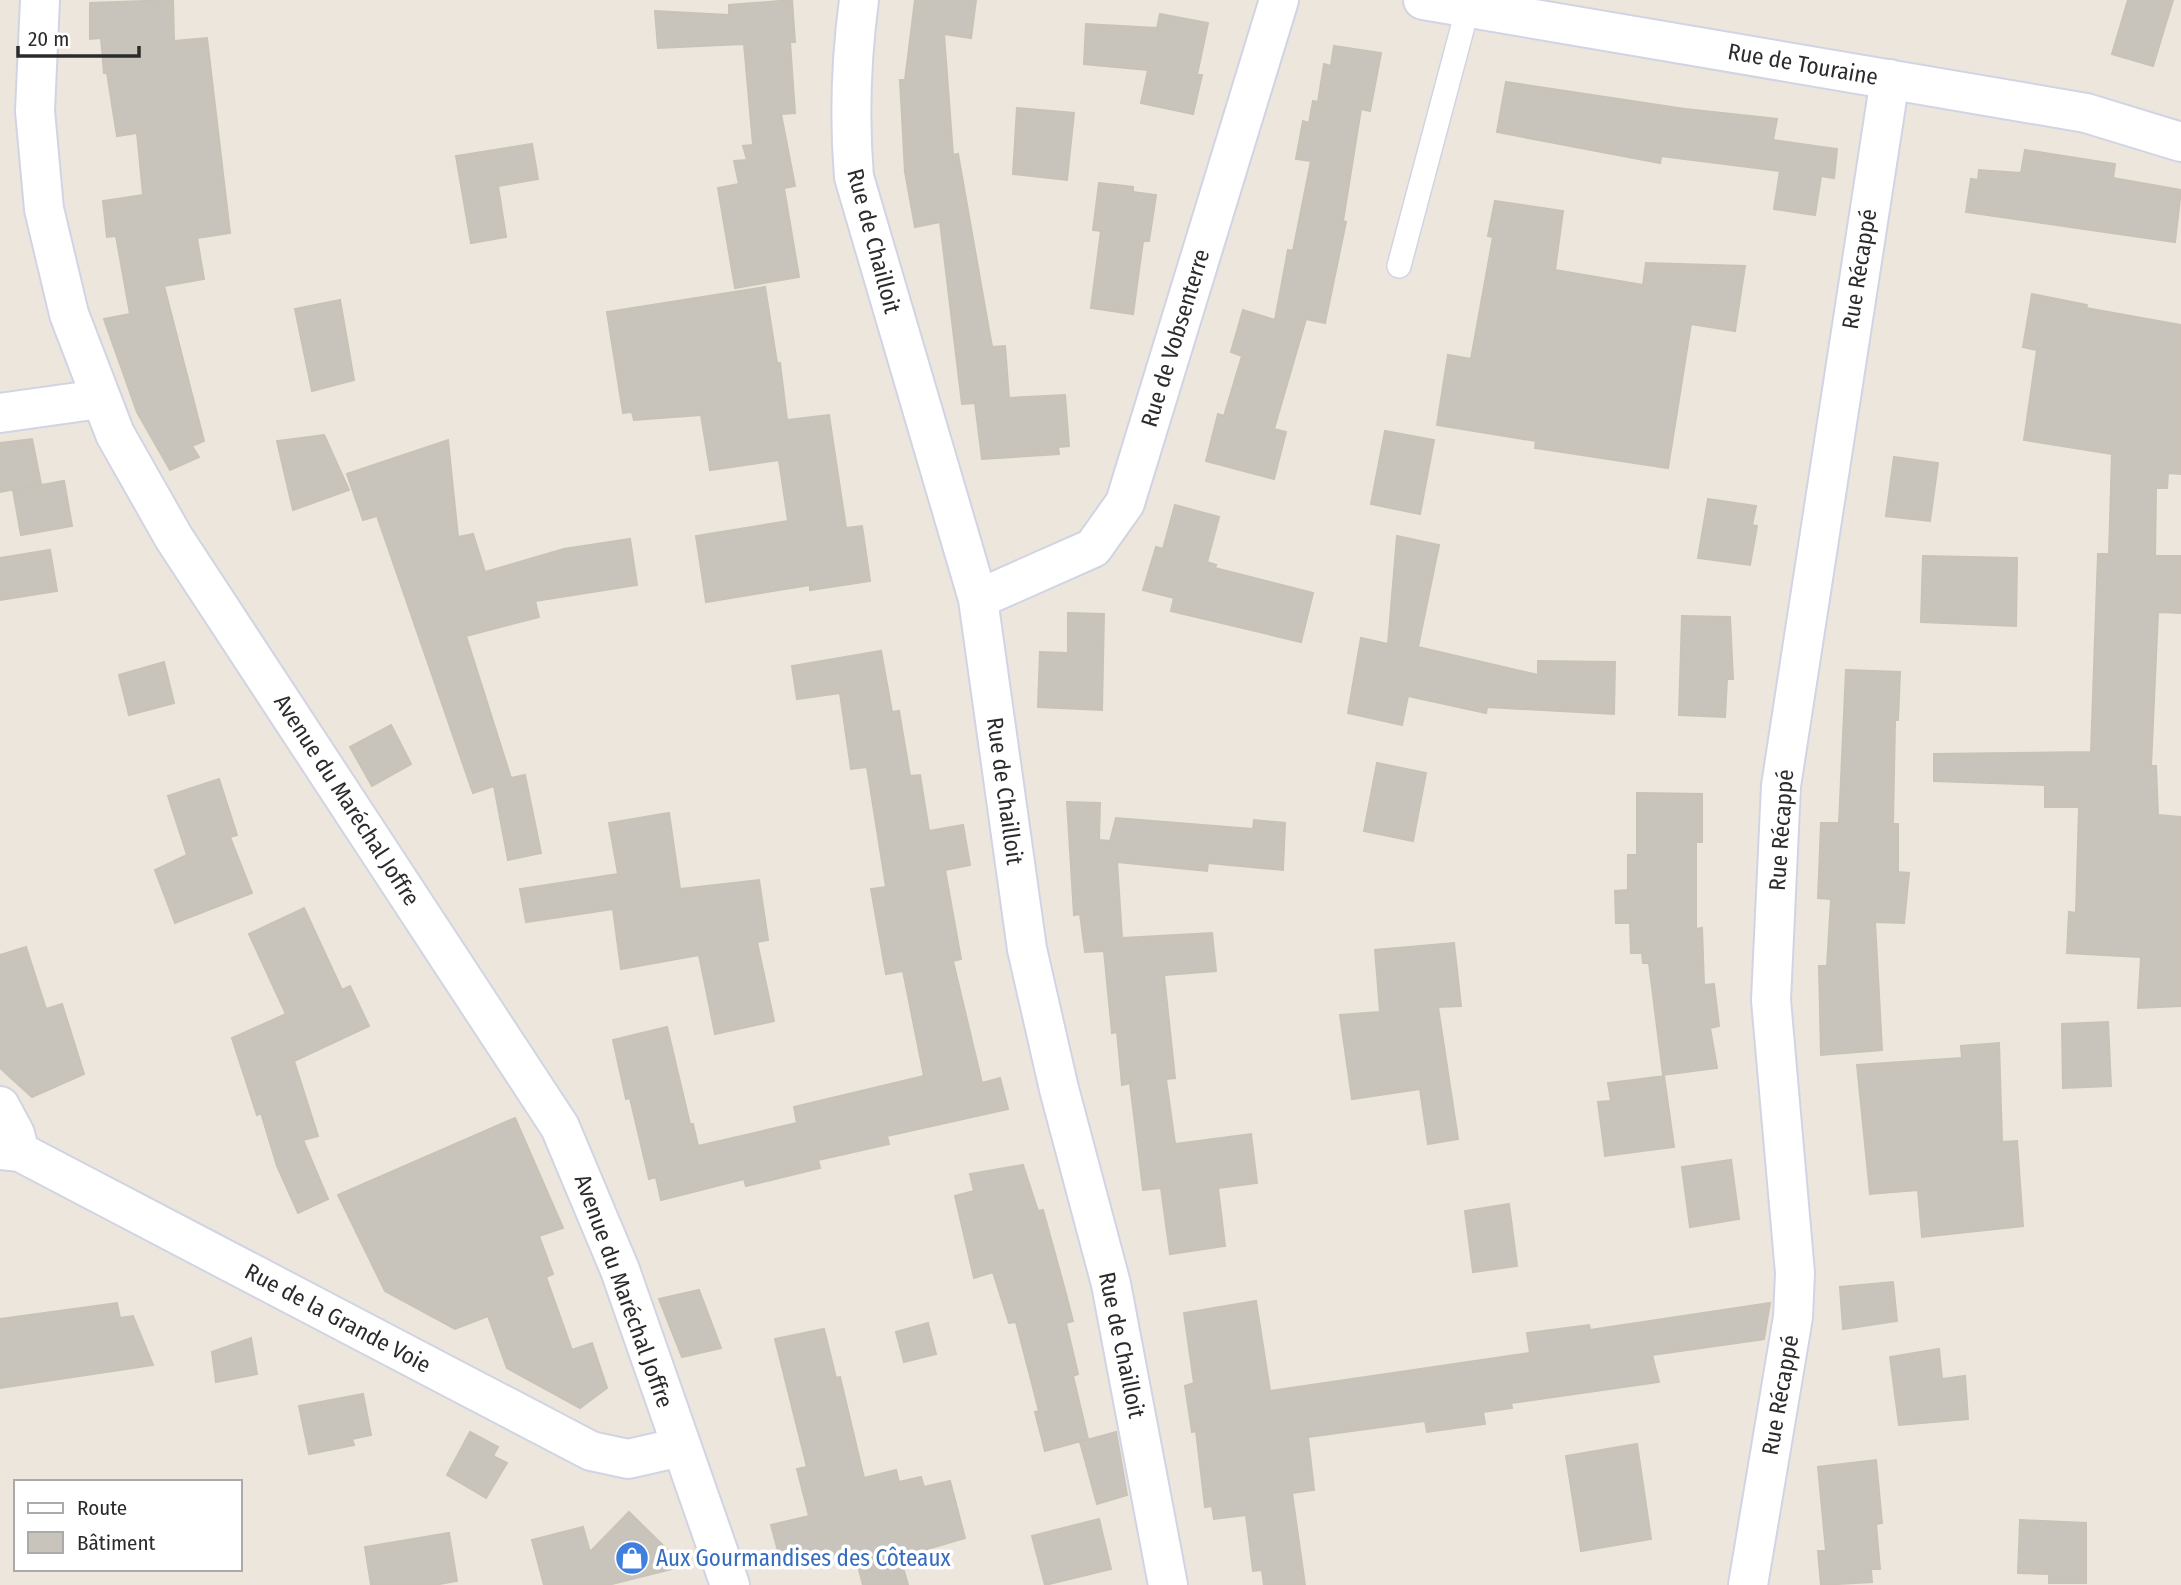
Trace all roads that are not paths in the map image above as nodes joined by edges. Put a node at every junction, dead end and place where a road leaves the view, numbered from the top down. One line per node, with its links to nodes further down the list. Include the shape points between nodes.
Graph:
1 (40, 0): 9 (street, Avenue du Maréchal Joffre, via 35,111 44,209 69,314)
2 (859, 0): 11 (street, Rue de Chailloit, via 851,57 854,177)
3 (1279, 0): 11 (street, Rue de Vobsenterre, via 1125,503 1093,548)
4 (1423, 0): 5 (street, Rue de Touraine)
5 (1468, 8): 6 (street, Rue de Touraine); 8 (lane)
6 (1890, 79): 7 (street, Rue de Touraine, via 2086,113); 17 (street, Rue Récappé, via 1781,786 1771,1000 1795,1273 1793,1317)
7 (2181, 142)
8 (1399, 266)
9 (100, 399): 10 (street); 14 (street, Avenue du Maréchal Joffre, via 134,471 174,538 560,1127 620,1270)
10 (0, 413)
11 (978, 599): 16 (street, Rue de Chailloit, via 1027,949 1111,1284)
12 (0, 1106): 13 (street, via 15,1134)
13 (10, 1151): 14 (street, Rue de la Grande Voie, via 592,1451 628,1459)
14 (681, 1447): 15 (street, Avenue du Maréchal Joffre)
15 (730, 1585)
16 (1168, 1585)
17 (1748, 1585)

